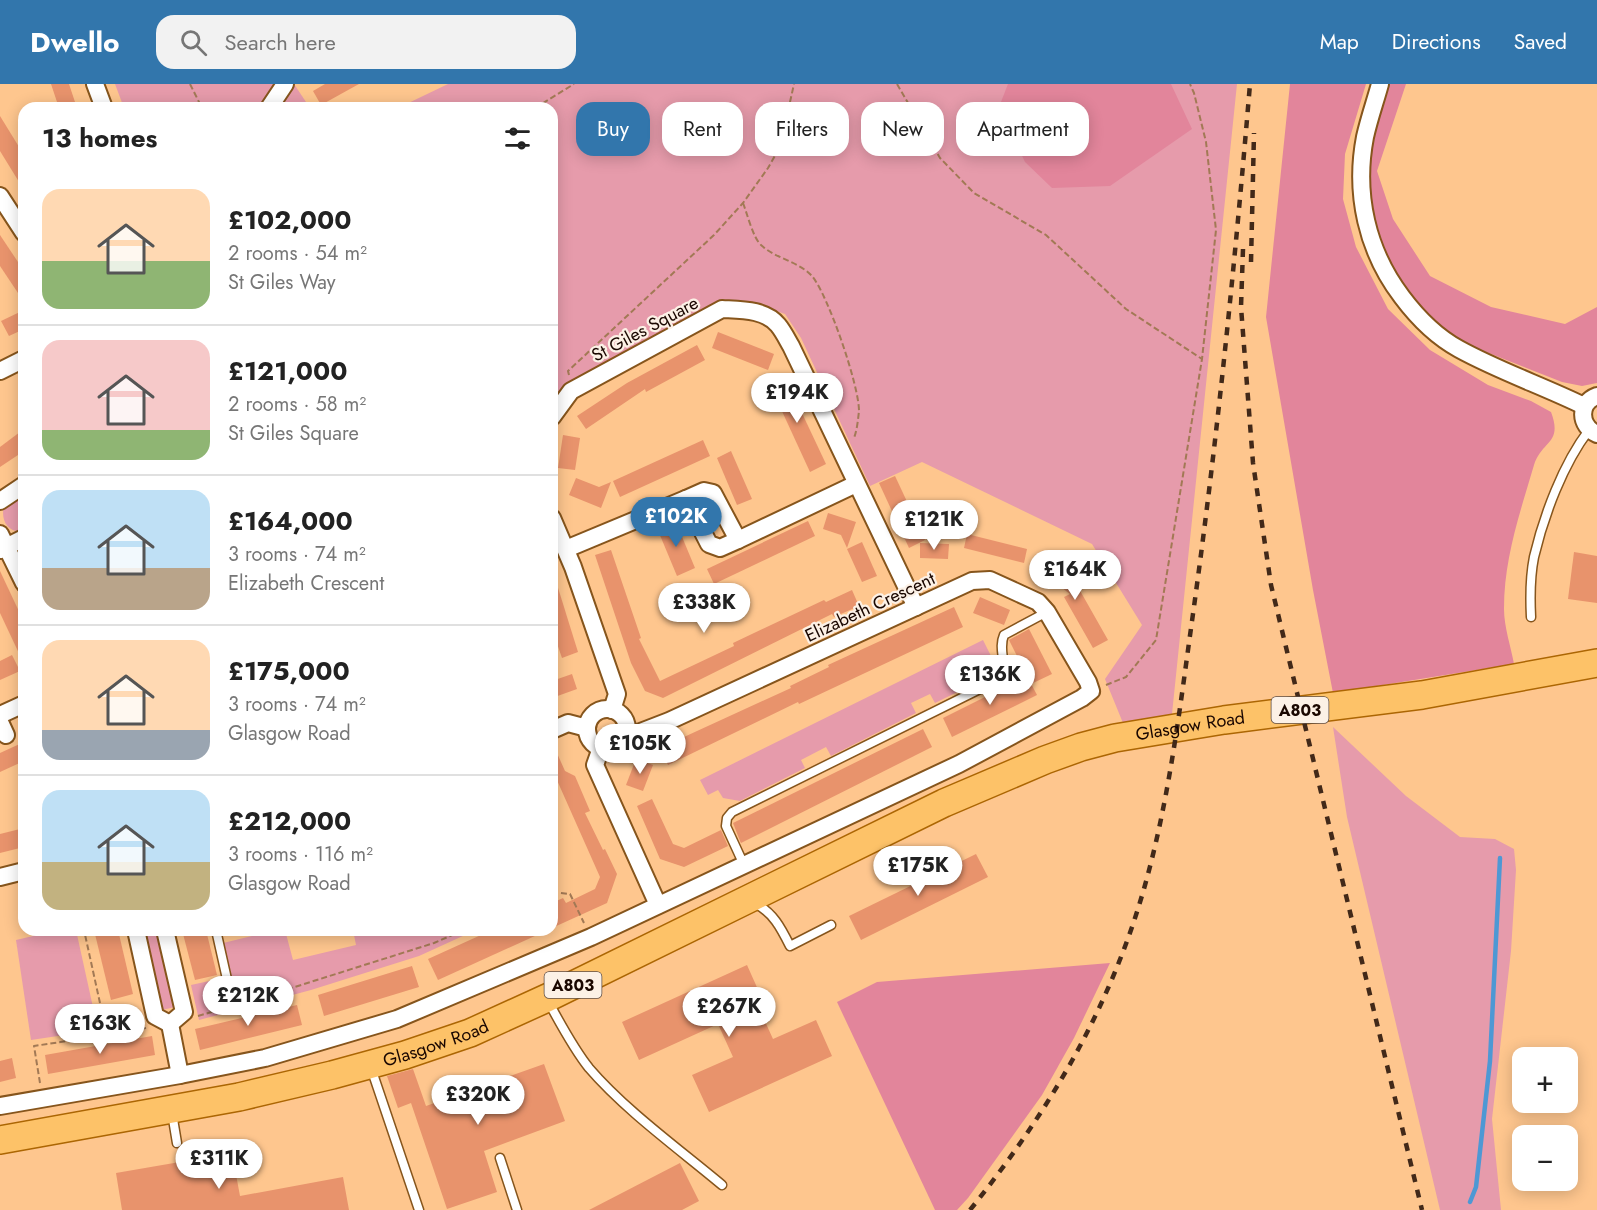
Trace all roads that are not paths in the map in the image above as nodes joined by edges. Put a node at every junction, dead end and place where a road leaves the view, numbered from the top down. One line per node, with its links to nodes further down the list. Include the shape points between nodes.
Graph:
1 (95, 84): 4 (street)
2 (285, 84): 5 (street)
3 (1380, 84): 11 (street, via 1365,138 1362,202 1377,256 1391,283 1433,331 1458,348)
4 (102, 102)
5 (273, 102)
6 (0, 196): 7 (street)
7 (5, 215): 8 (street)
8 (18, 227)
9 (18, 362): 10 (street)
10 (0, 371)
11 (1591, 401): 13 (street, via 1582,419)
12 (558, 409): 14 (street, St Giles Square, via 571,391 722,309 762,314 777,323 791,346)
13 (1593, 432): 26 (lane, via 1564,471 1534,558)
14 (856, 484): 20 (street); 24 (street, St Giles Square)
15 (18, 489): 17 (street)
16 (686, 499): 20 (street, via 709,544 720,548); 20 (street, via 704,491 713,493); 22 (street)
17 (0, 501)
18 (558, 531): 22 (street)
19 (18, 540): 21 (street)
20 (738, 540)
21 (2, 544): 23 (street)
22 (566, 549): 30 (street, via 616,694)
23 (18, 572)
24 (916, 607): 25 (street, Elizabeth Crescent, via 972,581 990,580 1038,602); 34 (street, Elizabeth Crescent)
25 (1047, 612): 28 (street, Elizabeth Crescent); 38 (lane, via 1004,635 1001,646 1005,667 998,680 732,812 726,826)
26 (1531, 617)
27 (1597, 663): 37 (main road, Glasgow Road / A803, via 1422,694 1115,738 1080,747 998,779)
28 (1091, 691): 36 (street, Glasgow Road, via 958,764)
29 (18, 707): 31 (street)
30 (612, 710): 33 (street, via 598,711); 34 (street, via 619,712 627,723)
31 (0, 715)
32 (558, 727): 33 (street, via 568,723)
33 (587, 728): 35 (street, via 590,740)
34 (625, 738): 35 (street, via 613,748)
35 (601, 748): 42 (street, via 595,765)
36 (828, 825): 37 (street); 38 (street, Glasgow Road)
37 (840, 853): 41 (main road, Glasgow Road / A803)
38 (744, 865): 42 (street, Glasgow Road)
39 (18, 872): 40 (street)
40 (0, 877)
41 (745, 900): 43 (lane, via 777,921 790,946); 47 (main road, Glasgow Road / A803)
42 (658, 905): 51 (street, Glasgow Road, via 397,1019 265,1058)
43 (831, 925)
44 (137, 936): 49 (street, via 155,1017)
45 (166, 936): 49 (street, via 184,1012)
46 (217, 936): 48 (lane)
47 (547, 998): 50 (main road, Glasgow Road / A803, via 470,1033); 57 (lane, via 588,1067 613,1094)
48 (233, 1006)
49 (170, 1024): 51 (street)
50 (370, 1065): 53 (main road, Glasgow Road / A803); 58 (lane)
51 (180, 1075): 52 (street, Glasgow Road)
52 (0, 1106)
53 (171, 1109): 54 (main road, Glasgow Road / A803); 55 (lane)
54 (0, 1140)
55 (177, 1143)
56 (500, 1158): 59 (lane)
57 (722, 1185)
58 (420, 1210)
59 (517, 1210)

